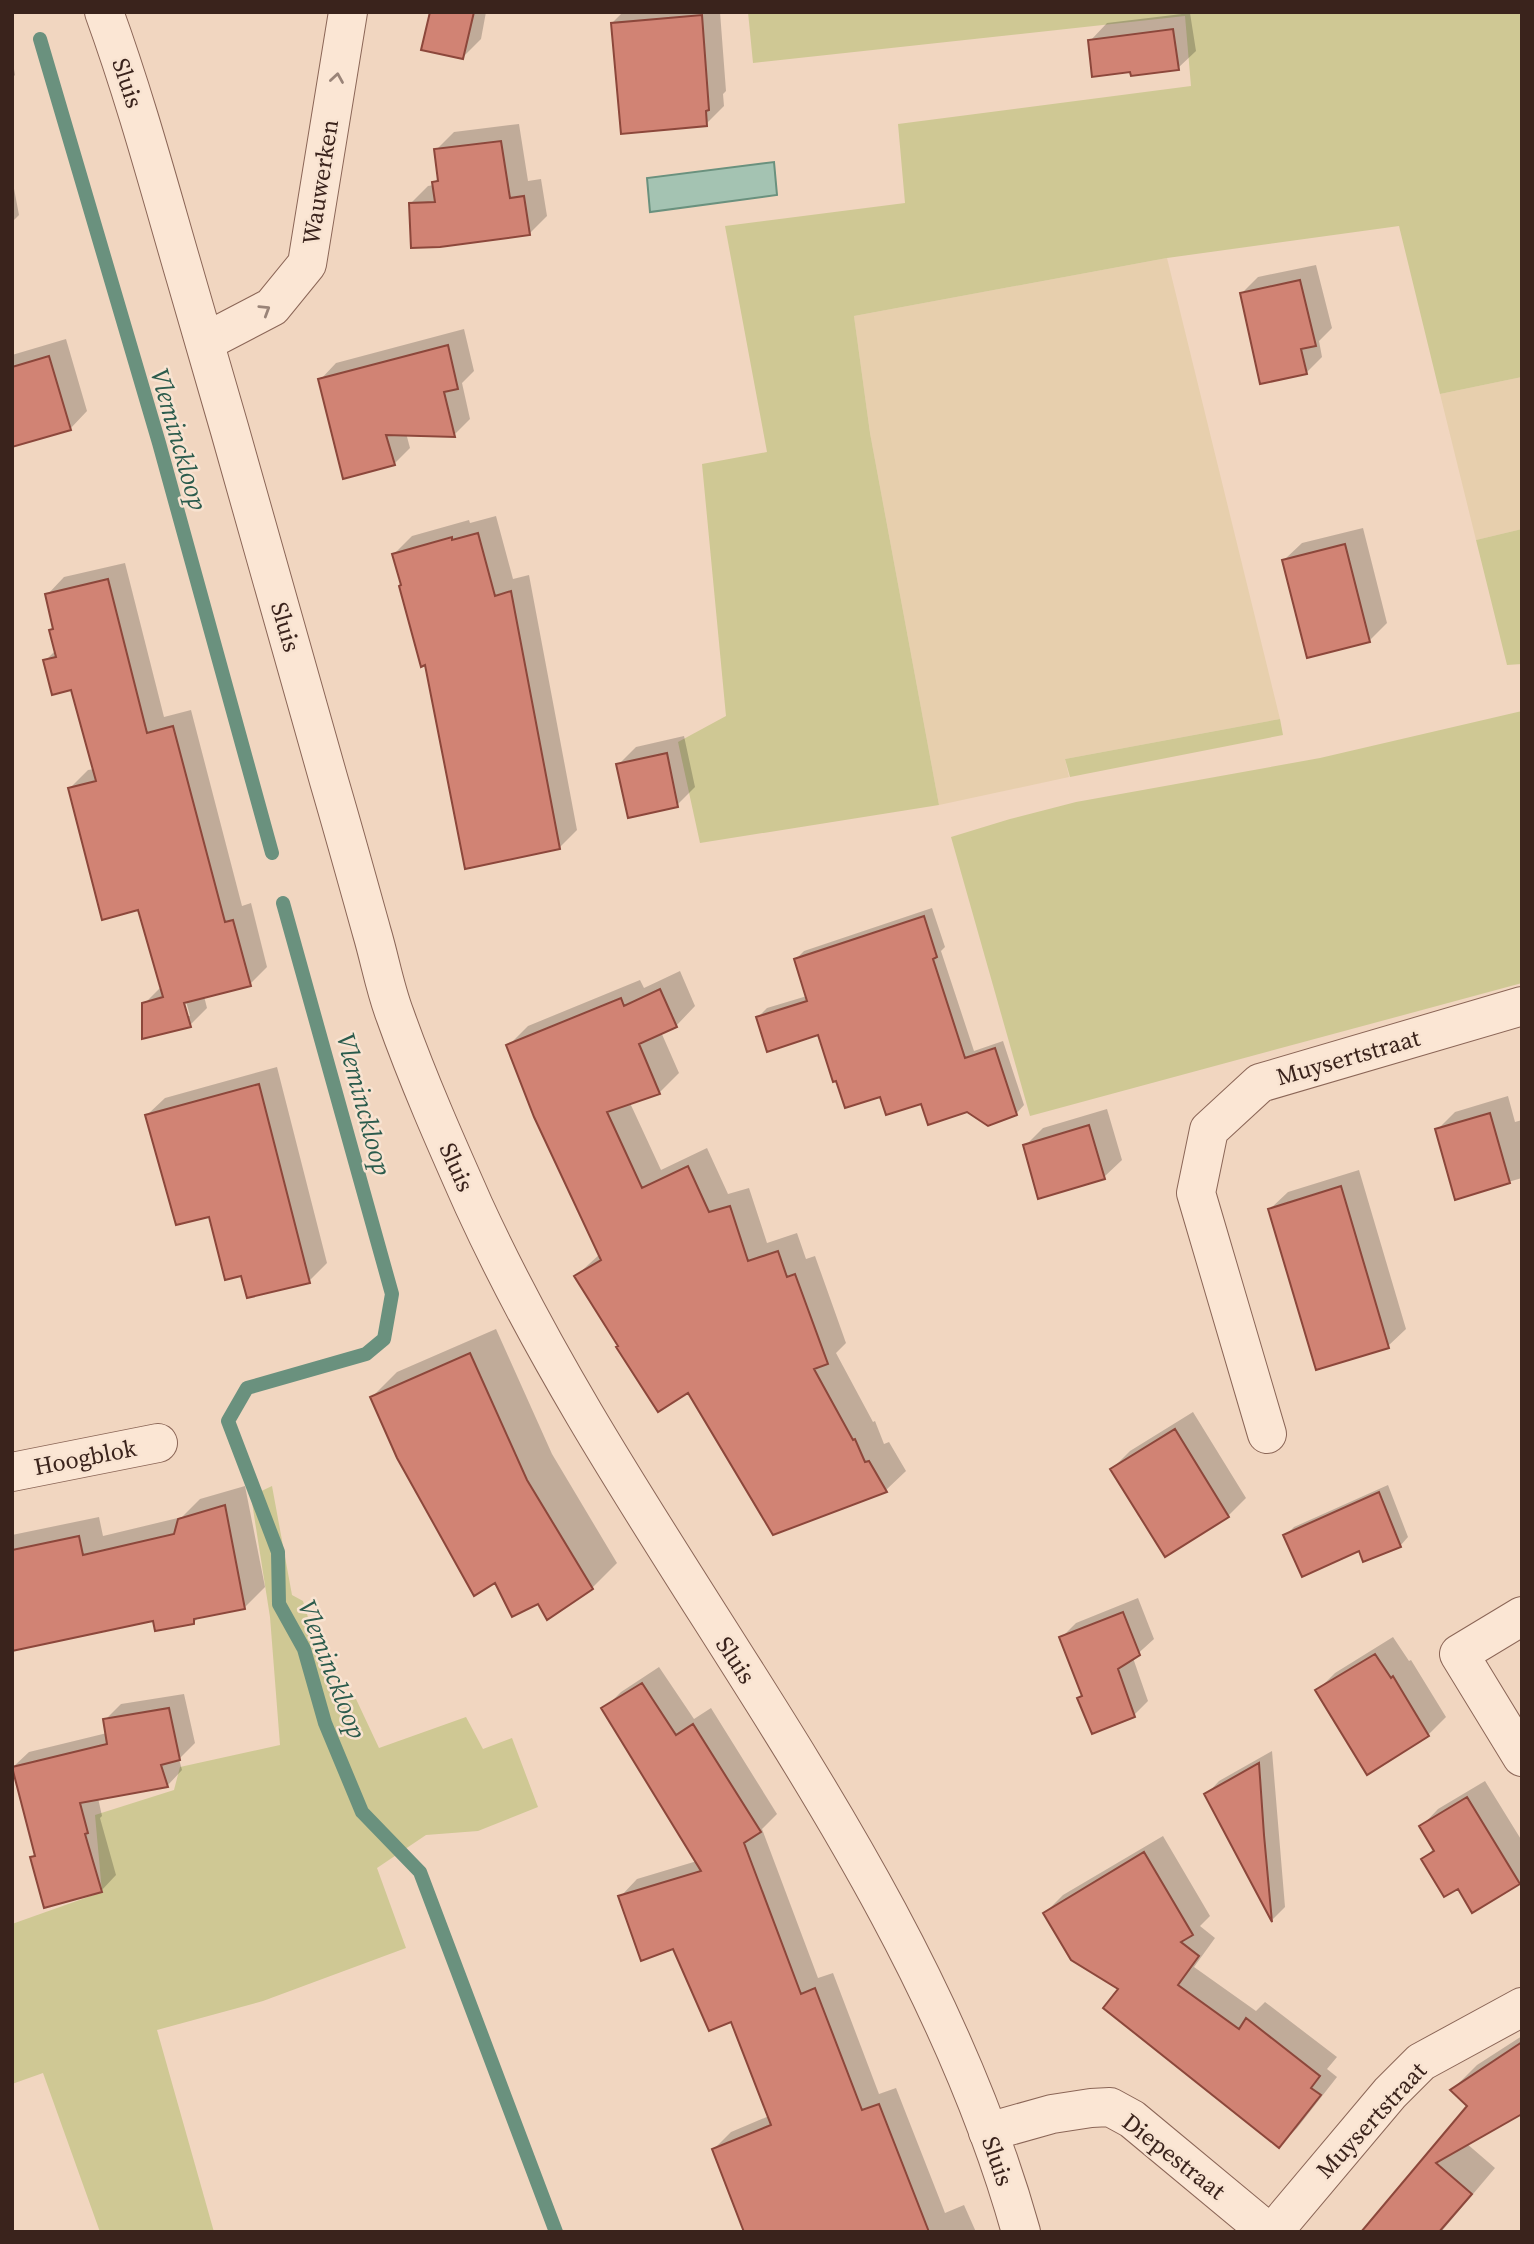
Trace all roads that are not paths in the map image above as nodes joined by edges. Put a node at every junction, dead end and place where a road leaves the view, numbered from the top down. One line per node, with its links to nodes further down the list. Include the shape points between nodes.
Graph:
1 (104, 12): 3 (street, Sluis)
2 (348, 12): 3 (street, Wauwerken, one-way to 2, via 272,307 307,264)
3 (205, 342): 11 (street, Sluis, via 393,1011 441,1130 555,1365 822,1794 894,1921 942,2019)
4 (1522, 1006): 5 (street, Muysertstraat, via 1260,1083 1209,1130 1196,1193)
5 (1267, 1433)
6 (158, 1443): 7 (street, Hoogblok)
7 (12, 1472)
8 (1522, 1616): 9 (street, via 1459,1654)
9 (1522, 1757)
10 (1522, 2007): 13 (street, Muysertstraat, via 1421,2062)
11 (988, 2132): 12 (street, Sluis); 13 (street, Diepestraat, via 1052,2114 1110,2107 1132,2119)
12 (1021, 2232)
13 (1270, 2232)

